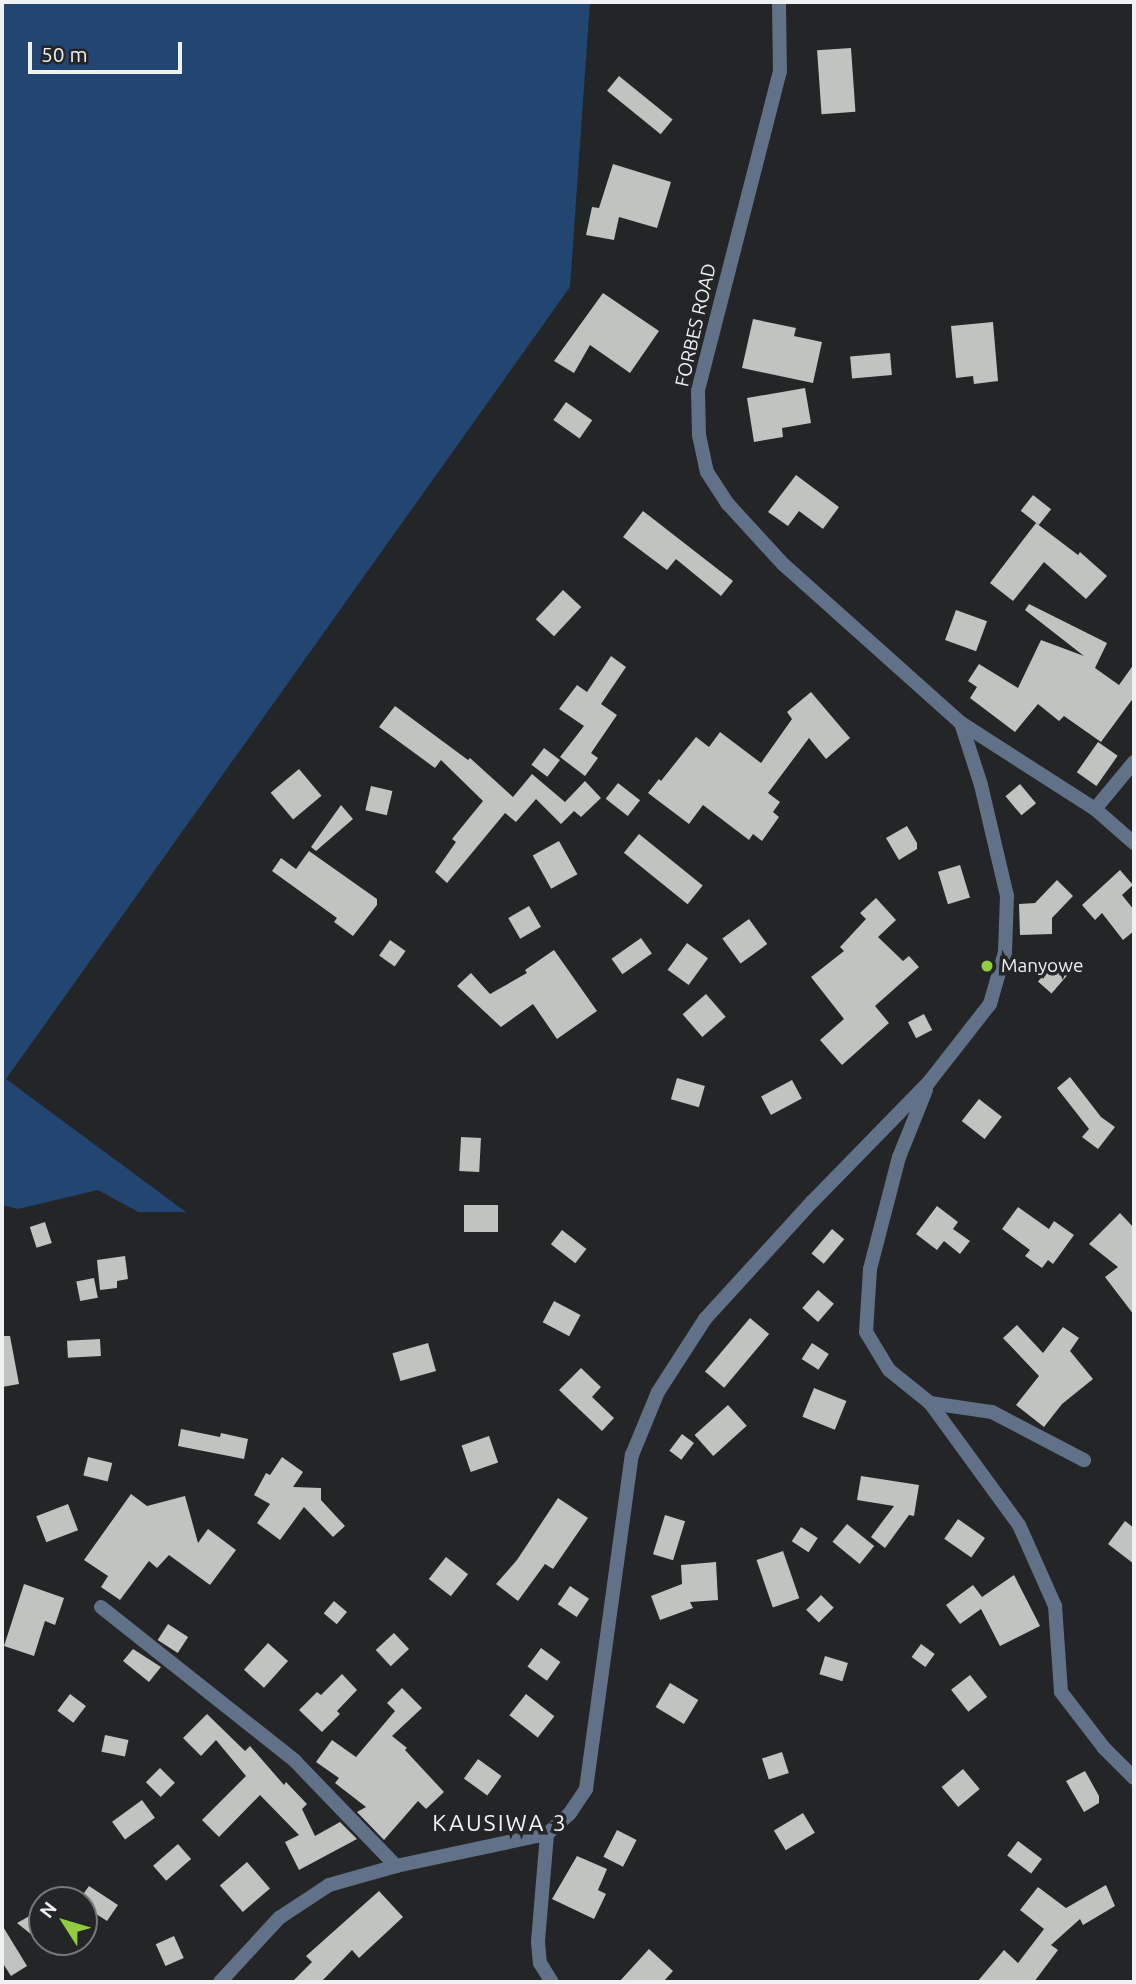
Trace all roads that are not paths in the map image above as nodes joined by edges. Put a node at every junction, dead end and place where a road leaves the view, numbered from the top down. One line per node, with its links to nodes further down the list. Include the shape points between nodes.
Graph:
1 (779, 2): 2 (street, FORBES ROAD, via 780,71 698,391 699,435 707,472 728,504 783,564)
2 (961, 723): 4 (street, FORBES ROAD); 6 (street, via 1007,896 1005,952 990,1004)
3 (1134, 762): 4 (street)
4 (1096, 809): 5 (street, FORBES ROAD)
5 (1134, 843)
6 (929, 1082): 7 (street, via 899,1157 870,1269 866,1332 889,1370); 11 (street, via 705,1318 658,1392 632,1455 586,1789 570,1813)
7 (930, 1403): 8 (street, via 992,1412); 10 (street, via 1019,1525 1055,1606 1061,1692)
8 (1084, 1460)
9 (101, 1607): 12 (street, via 295,1761)
10 (1134, 1778)
11 (547, 1834): 12 (street); 14 (street, via 538,1942 540,1963)
12 (396, 1866): 13 (street, via 329,1885 304,1898 279,1917)
13 (220, 1982)
14 (552, 1982)

